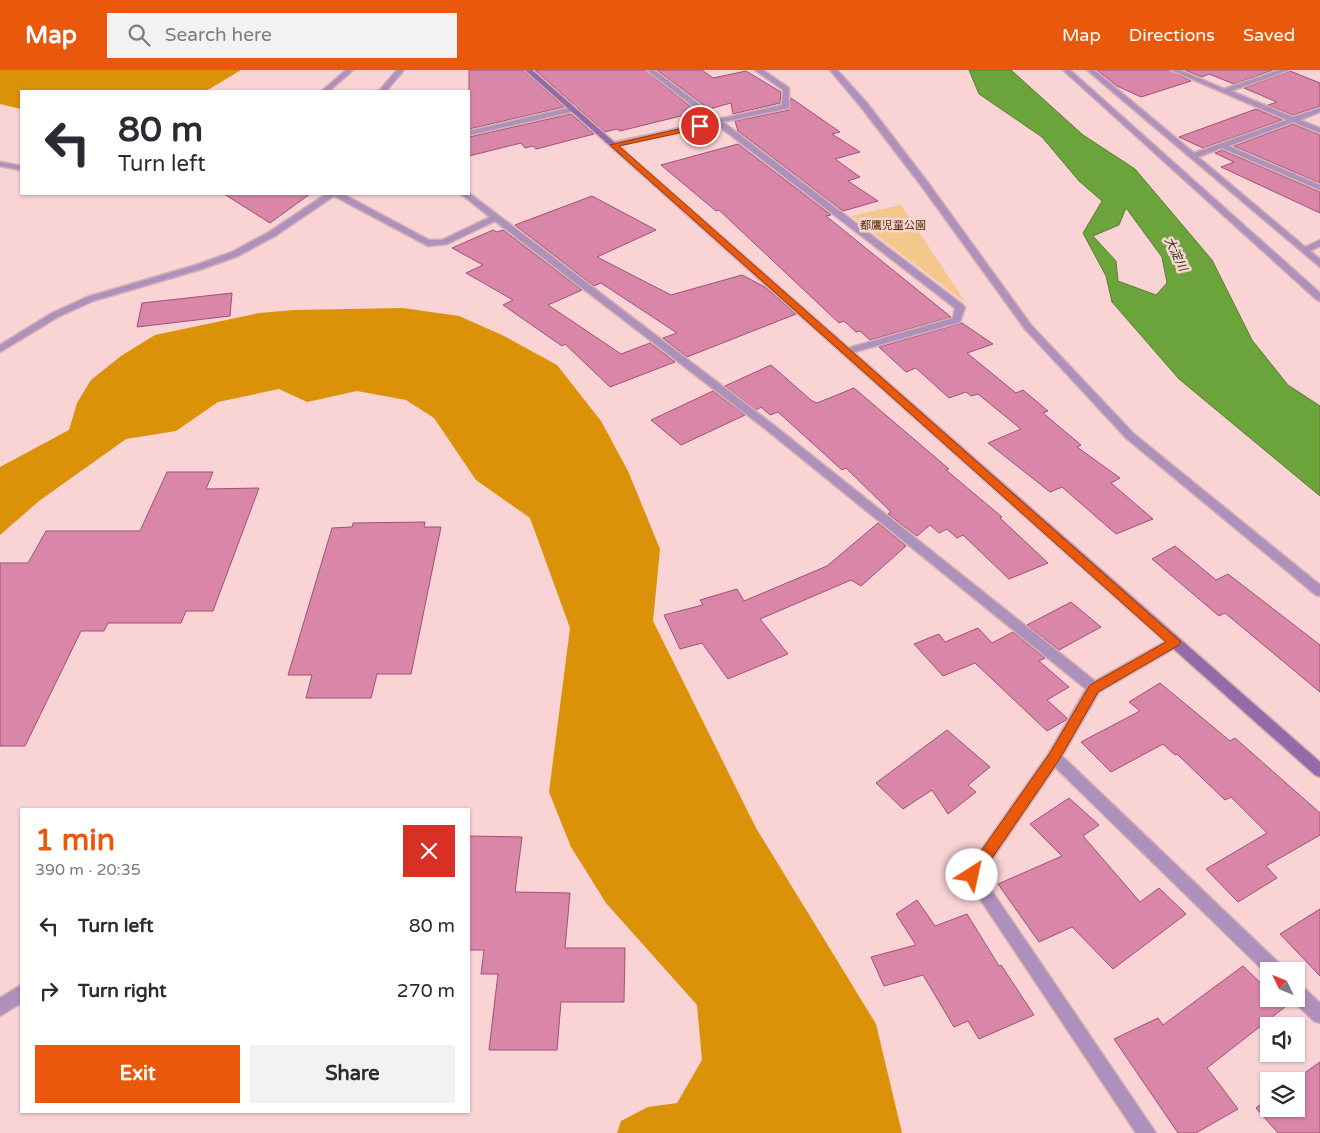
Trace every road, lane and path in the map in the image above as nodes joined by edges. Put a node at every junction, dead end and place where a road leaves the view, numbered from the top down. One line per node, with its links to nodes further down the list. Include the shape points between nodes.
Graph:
1 (350, 70): 11 (street)
2 (401, 70): 12 (street)
3 (528, 70): 14 (street)
4 (650, 70): 17 (street)
5 (758, 70): 17 (street, via 787,89 786,106)
6 (833, 70): 36 (street, via 906,159 1028,327 1130,436)
7 (1066, 70): 33 (street)
8 (1090, 70): 22 (street)
9 (1174, 70): 13 (street)
10 (1286, 70): 13 (street)
11 (326, 90)
12 (383, 90)
13 (1224, 90): 16 (street)
14 (572, 109): 19 (street); 20 (street)
15 (1320, 110): 16 (street)
16 (1295, 120): 18 (street); 21 (street)
17 (717, 122): 20 (street); 35 (street, via 960,307 957,320)
18 (1320, 130)
19 (470, 133)
20 (614, 145): 35 (street)
21 (1223, 146): 22 (street); 25 (street)
22 (1194, 156): 31 (street)
23 (0, 164): 24 (street)
24 (20, 168)
25 (1320, 188)
26 (330, 195): 34 (street, via 261,241 235,254 88,299)
27 (339, 195): 29 (street, via 428,243 444,242)
28 (467, 195): 29 (street)
29 (496, 217): 38 (street, via 767,426)
30 (1320, 243): 31 (street)
31 (1305, 250): 32 (street)
32 (1320, 264)
33 (1320, 298)
34 (0, 349)
35 (848, 351): 37 (street)
36 (1320, 592)
37 (1175, 642): 38 (street); 40 (street)
38 (1094, 688): 39 (street)
39 (1054, 756): 41 (street); 46 (street, via 972,875)
40 (1320, 771)
41 (1266, 962)
42 (20, 994): 44 (street)
43 (1305, 1001): 45 (street)
44 (0, 1008)
45 (1320, 1015)
46 (1147, 1133)

